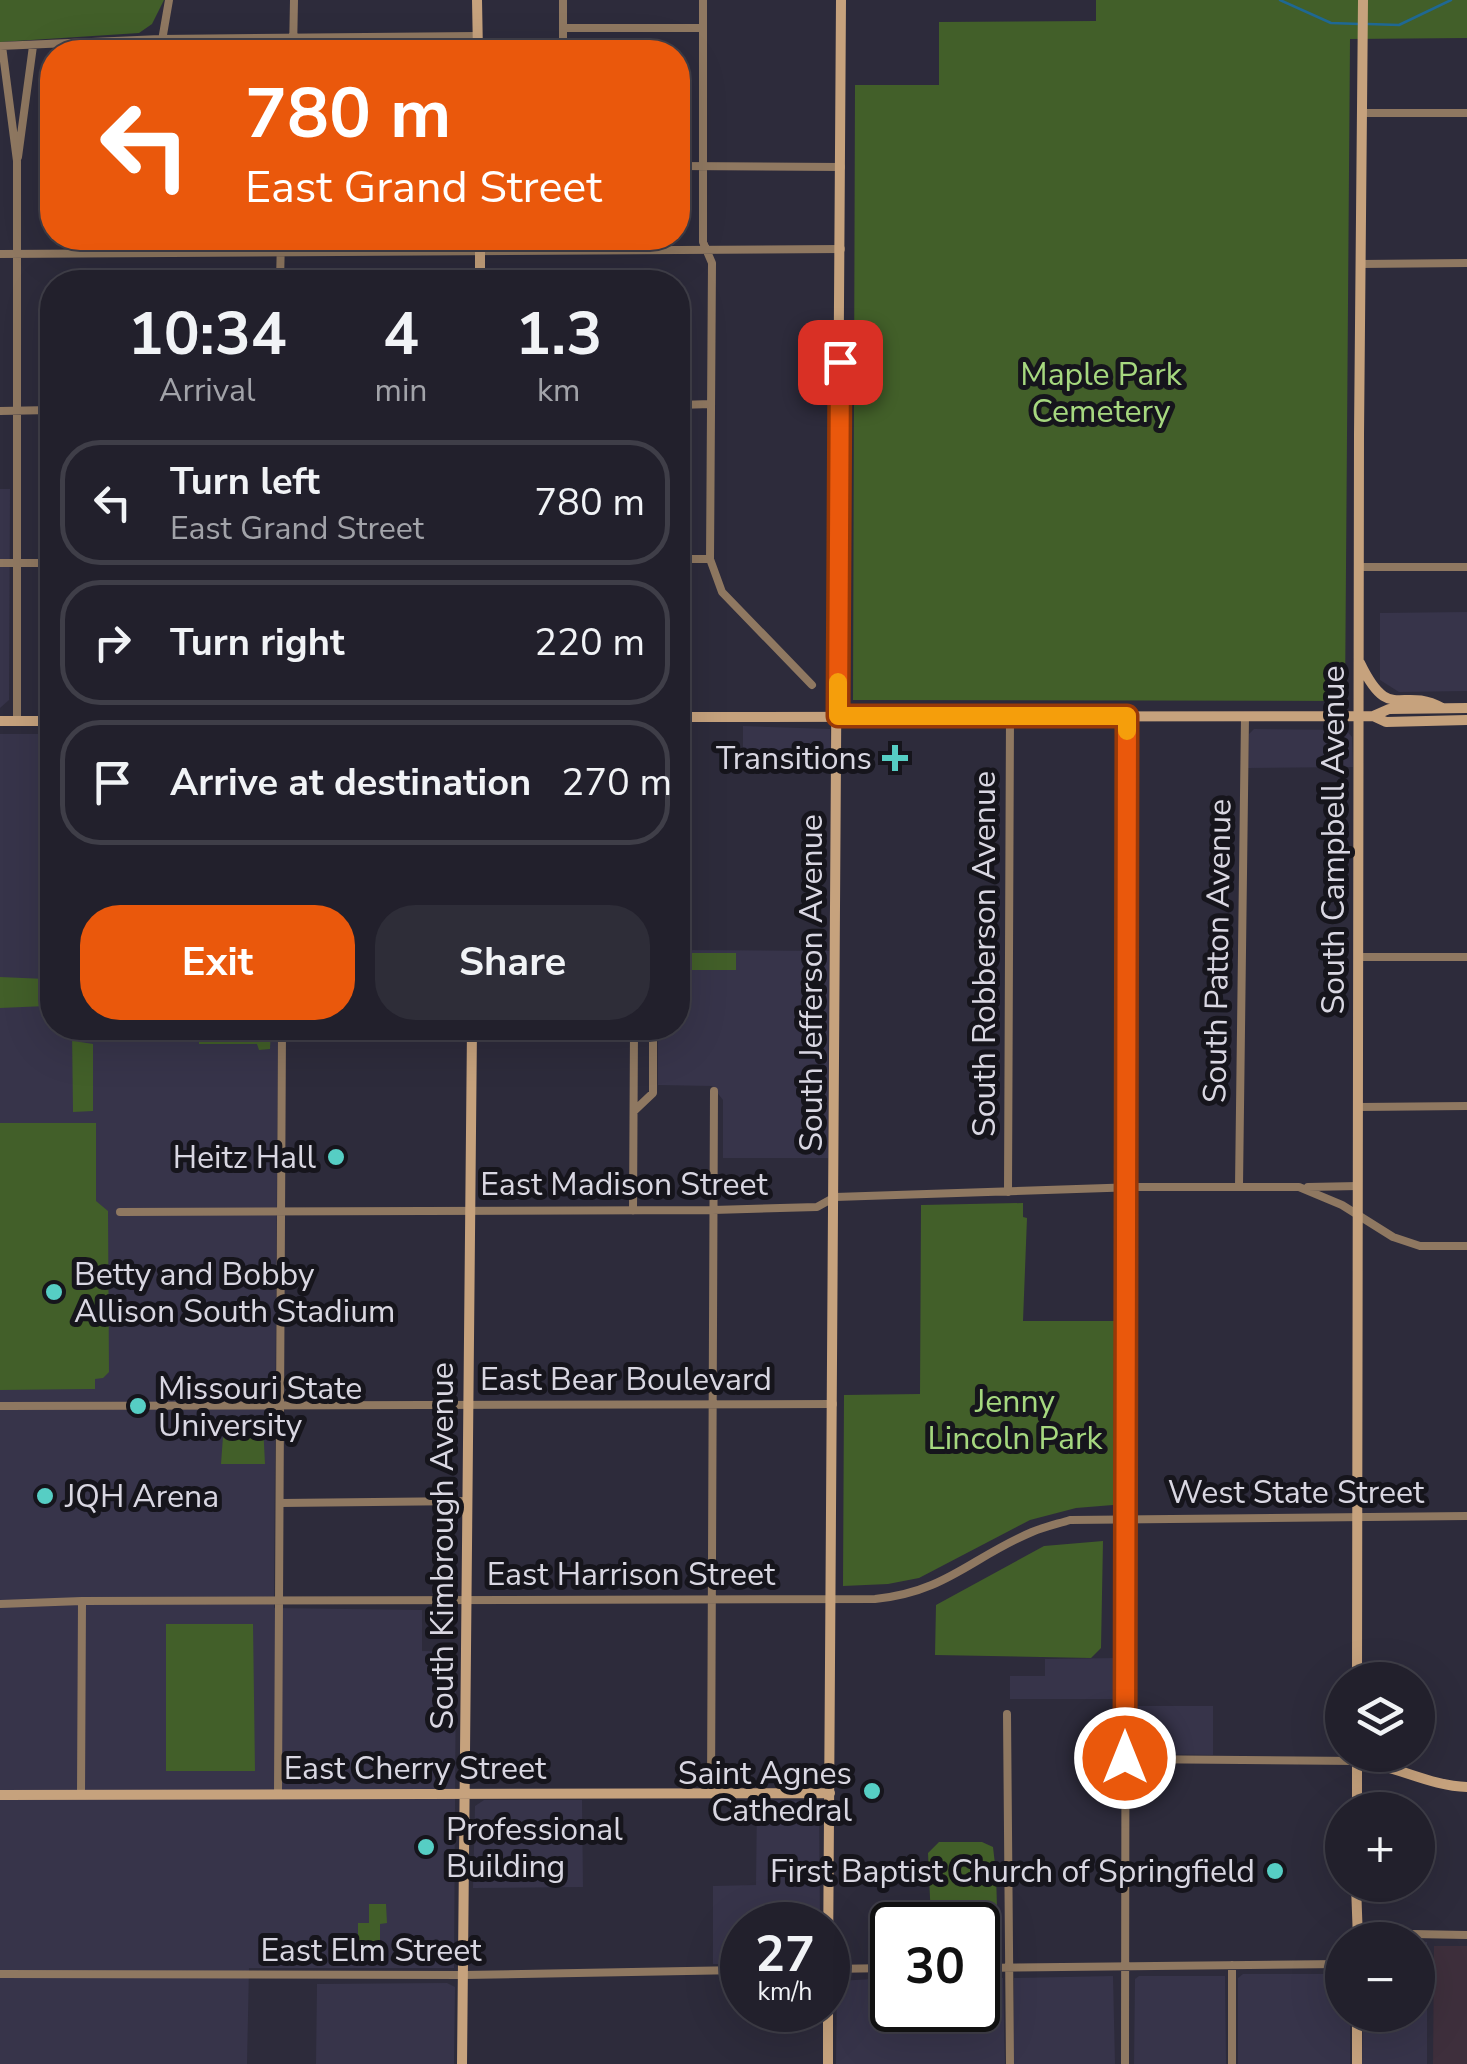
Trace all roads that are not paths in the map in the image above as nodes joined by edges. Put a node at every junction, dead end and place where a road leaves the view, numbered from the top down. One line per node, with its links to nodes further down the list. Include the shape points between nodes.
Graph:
1 (169, 0): 11 (street)
2 (294, 0): 12 (street)
3 (477, 0): 10 (main road)
4 (562, 0): 8 (street)
5 (704, 0): 9 (street)
6 (842, 0): 24 (main road, South Jefferson Avenue)
7 (1363, 0): 19 (main road, South Campbell Avenue)
8 (563, 28): 9 (street); 15 (street)
9 (703, 28): 23 (street)
10 (478, 36): 12 (street); 14 (main road)
11 (160, 38): 12 (street); 13 (street)
12 (294, 38)
13 (128, 40)
14 (478, 40)
15 (563, 40)
16 (1, 46): 17 (street); 21 (street)
17 (33, 46): 18 (street); 21 (street)
18 (40, 46)
19 (1363, 112): 20 (street); 33 (main road, South Campbell Avenue)
20 (1467, 113)
21 (17, 162): 30 (street)
22 (690, 166): 23 (street)
23 (702, 166): 24 (street); 27 (street)
24 (841, 167): 25 (main road, South Jefferson Avenue)
25 (842, 249): 27 (street); 52 (main road, South Jefferson Avenue)
26 (281, 250): 31 (street)
27 (706, 250): 28 (street); 37 (street, via 712,263)
28 (480, 252): 31 (street); 35 (main road)
29 (0, 254): 30 (street)
30 (17, 254): 31 (street); 39 (street)
31 (281, 254): 34 (street)
32 (1467, 263): 33 (street)
33 (1360, 264): 47 (main road, South Campbell Avenue)
34 (280, 270)
35 (480, 270)
36 (690, 404): 37 (street)
37 (711, 404): 42 (street)
38 (0, 410): 39 (street)
39 (16, 410): 40 (street); 44 (street)
40 (40, 410)
41 (690, 559): 42 (street)
42 (710, 559): 49 (street, via 722,592)
43 (0, 563): 44 (street)
44 (16, 563): 45 (street); 61 (street)
45 (40, 563)
46 (1467, 567): 47 (street)
47 (1358, 568): 48 (main road, South Campbell Avenue)
48 (1358, 659): 50 (main road, via 1381,697); 55 (main road, South Campbell Avenue)
49 (812, 684)
50 (1442, 708): 51 (main road); 56 (main road)
51 (1467, 708)
52 (838, 716): 53 (main road); 57 (main road); 78 (main road, South Jefferson Avenue)
53 (1010, 716): 54 (main road); 77 (street, South Robberson Avenue)
54 (1127, 716): 58 (main road); 76 (street)
55 (1359, 716): 56 (main road); 58 (main road); 63 (main road, South Campbell Avenue)
56 (1373, 716): 59 (main road, via 1386,722)
57 (690, 717)
58 (1245, 717): 73 (street, South Patton Avenue)
59 (1467, 720)
60 (0, 721): 61 (main road)
61 (17, 721): 62 (main road)
62 (40, 721)
63 (1358, 957): 64 (street); 71 (main road, South Campbell Avenue)
64 (1467, 957)
65 (282, 1040): 81 (street)
66 (472, 1040): 79 (main road, South Kimbrough Avenue)
67 (634, 1040): 72 (street)
68 (653, 1040): 72 (street, via 653,1092)
69 (714, 1090): 80 (street)
70 (1467, 1106): 71 (street)
71 (1358, 1107): 74 (main road, South Campbell Avenue)
72 (634, 1110): 82 (street)
73 (1238, 1186): 75 (street, East Madison Street); 76 (street, East Madison Street)
74 (1358, 1186): 75 (street, East Madison Street); 84 (main road, South Campbell Avenue)
75 (1299, 1187): 84 (street)
76 (1125, 1189): 77 (street, East Madison Street); 95 (street)
77 (1008, 1192): 78 (street, East Madison Street)
78 (834, 1197): 80 (street, East Madison Street, via 817,1207); 89 (main road, South Jefferson Avenue)
79 (470, 1210): 81 (street, East Madison Street); 82 (street, East Madison Street); 87 (main road, South Kimbrough Avenue)
80 (713, 1210): 82 (street, East Madison Street); 88 (street)
81 (281, 1211): 83 (street, East Madison Street); 86 (street)
82 (634, 1211)
83 (120, 1212)
84 (1358, 1216): 85 (street, via 1420,1246); 93 (main road, South Campbell Avenue)
85 (1467, 1246)
86 (282, 1404): 87 (street, East Bear Boulevard); 90 (street, East Bear Boulevard); 92 (street)
87 (468, 1404): 88 (street, East Bear Boulevard); 91 (main road, South Kimbrough Avenue)
88 (712, 1404): 89 (street, East Bear Boulevard); 97 (street)
89 (833, 1404): 98 (main road, South Jefferson Avenue)
90 (0, 1406)
91 (467, 1501): 92 (street); 96 (main road, South Kimbrough Avenue)
92 (281, 1502): 100 (street)
93 (1356, 1516): 94 (street, West State Street); 95 (street, West State Street); 102 (main road, South Campbell Avenue)
94 (1467, 1516)
95 (1125, 1518): 98 (street, East Harrison Street, via 1070,1520 1032,1532 910,1595); 104 (street)
96 (467, 1599): 97 (street, East Harrison Street); 100 (street, East Harrison Street); 108 (main road, South Kimbrough Avenue)
97 (710, 1599): 98 (street, East Harrison Street); 109 (street)
98 (830, 1599): 110 (main road, South Jefferson Avenue)
99 (82, 1600): 100 (street, East Harrison Street); 101 (street, East Harrison Street); 113 (street)
100 (280, 1600): 111 (street)
101 (0, 1604)
102 (1356, 1662)
103 (1006, 1714): 120 (street)
104 (1125, 1758): 105 (street); 121 (street)
105 (1325, 1758)
106 (1407, 1772): 107 (main road)
107 (1467, 1787)
108 (465, 1793): 109 (main road, East Cherry Street); 111 (main road, East Cherry Street); 124 (main road, South Kimbrough Avenue)
109 (710, 1793): 110 (main road, East Cherry Street)
110 (830, 1793): 114 (main road, South Jefferson Avenue)
111 (278, 1794): 113 (main road, East Cherry Street)
112 (0, 1795): 113 (main road, East Cherry Street)
113 (81, 1795)
114 (829, 1902)
115 (1467, 1935): 116 (street)
116 (1435, 1936)
117 (1325, 1964): 118 (street)
118 (1232, 1966): 121 (street); 131 (street)
119 (1000, 1967): 120 (street)
120 (1008, 1967): 121 (street); 129 (street)
121 (1124, 1967): 130 (street)
122 (720, 1970): 124 (street, East Elm Street)
123 (0, 1974): 124 (street, East Elm Street)
124 (464, 1975): 127 (main road, South Kimbrough Avenue)
125 (828, 2032): 128 (main road, South Jefferson Avenue)
126 (1357, 2032): 132 (main road)
127 (462, 2064)
128 (828, 2064)
129 (1010, 2064)
130 (1125, 2064)
131 (1232, 2064)
132 (1357, 2064)

